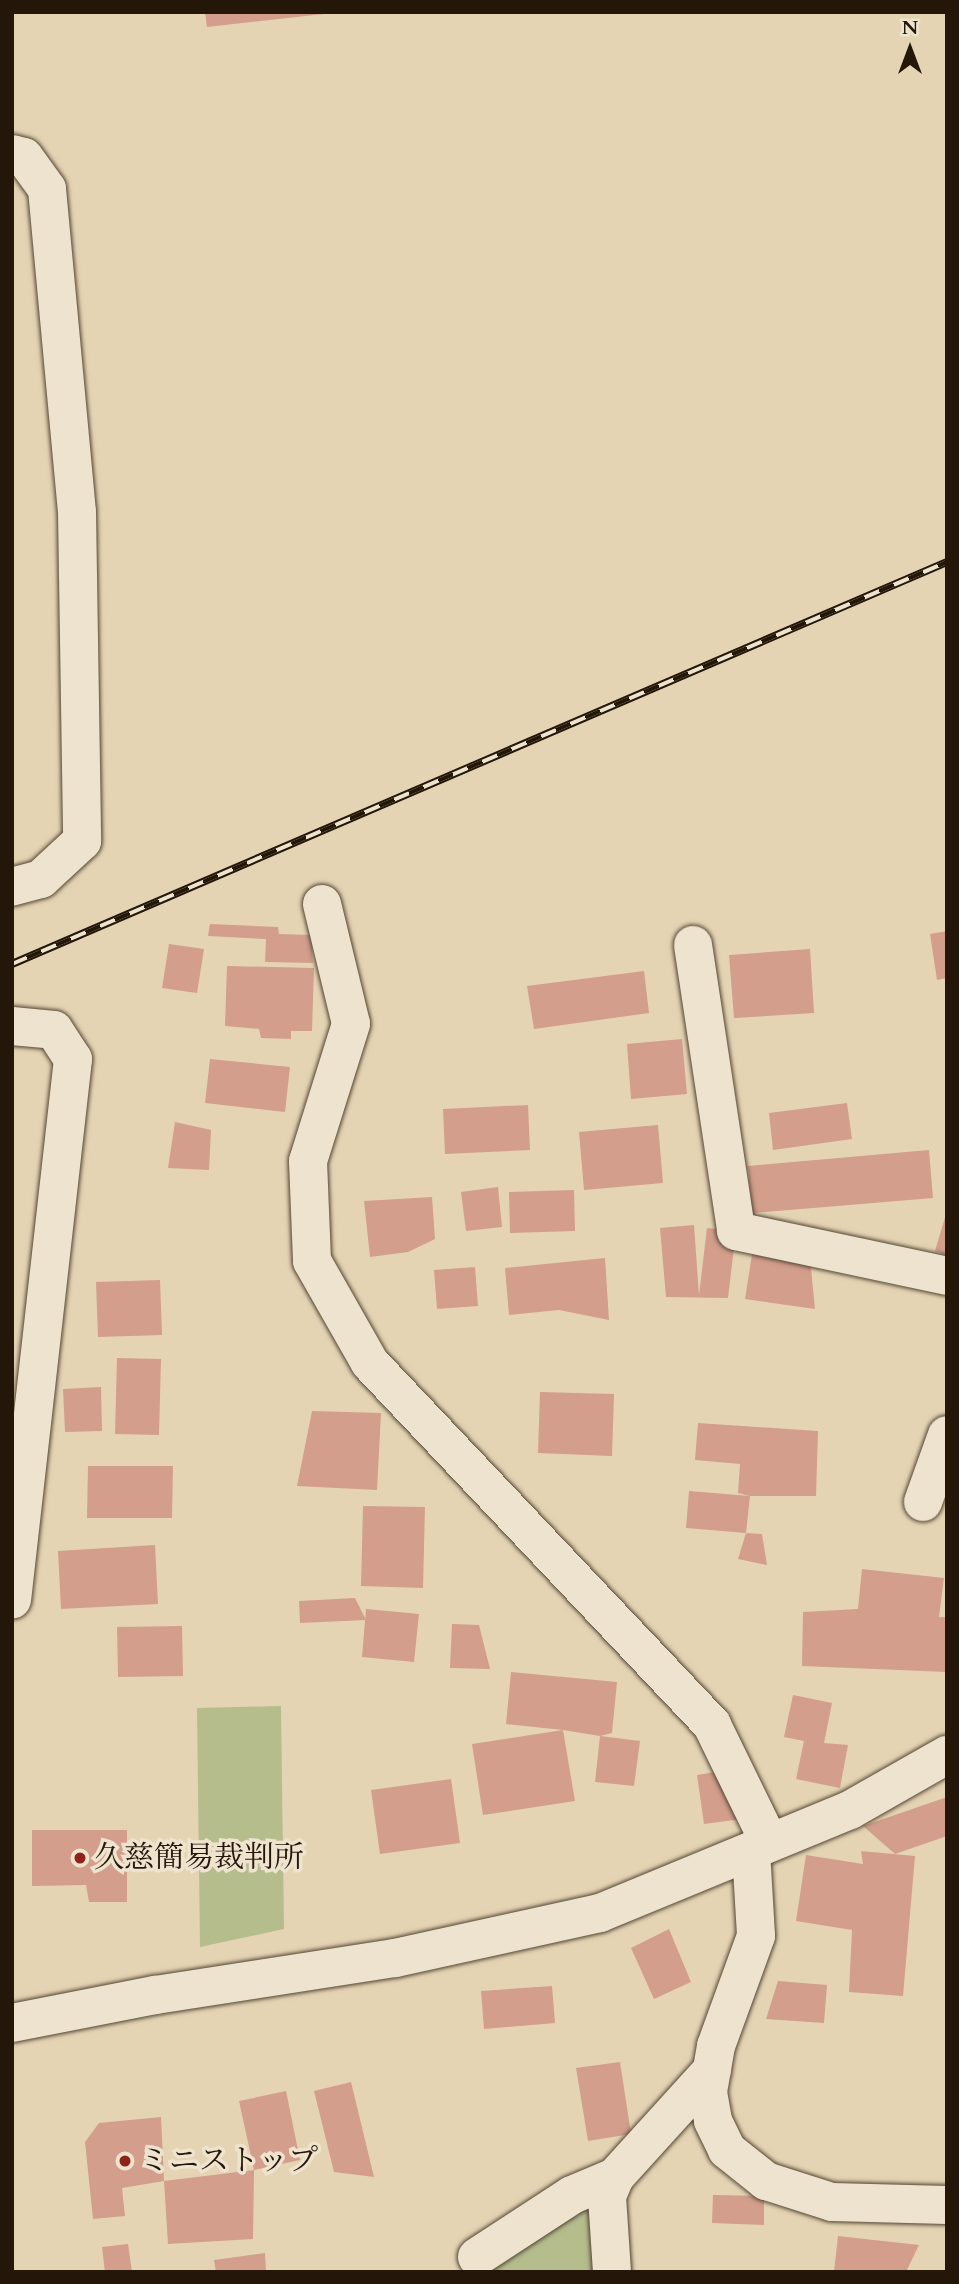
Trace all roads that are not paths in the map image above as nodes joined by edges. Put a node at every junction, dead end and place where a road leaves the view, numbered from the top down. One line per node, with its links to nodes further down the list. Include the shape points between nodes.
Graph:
1 (12, 154): 2 (street, via 24,157 47,189 77,512 82,841 41,878)
2 (12, 887)
3 (321, 904): 11 (street, via 351,1024 308,1161 312,1261 370,1363 712,1725)
4 (693, 945): 6 (street, via 736,1231)
5 (12, 1026): 9 (street, via 54,1030 74,1059)
6 (947, 1276)
7 (947, 1435): 8 (street)
8 (923, 1502)
9 (12, 1600)
10 (947, 1755): 11 (street, via 850,1810)
11 (760, 1846): 12 (street, via 600,1913 395,1958 155,1995); 13 (street, via 756,1936)
12 (12, 2023)
13 (712, 2070): 14 (street); 15 (street, via 708,2092 713,2121 727,2150 766,2181 832,2202)
14 (615, 2177): 16 (street, via 572,2195); 17 (street, via 607,2196)
15 (947, 2205)
16 (477, 2257)
17 (612, 2272)

